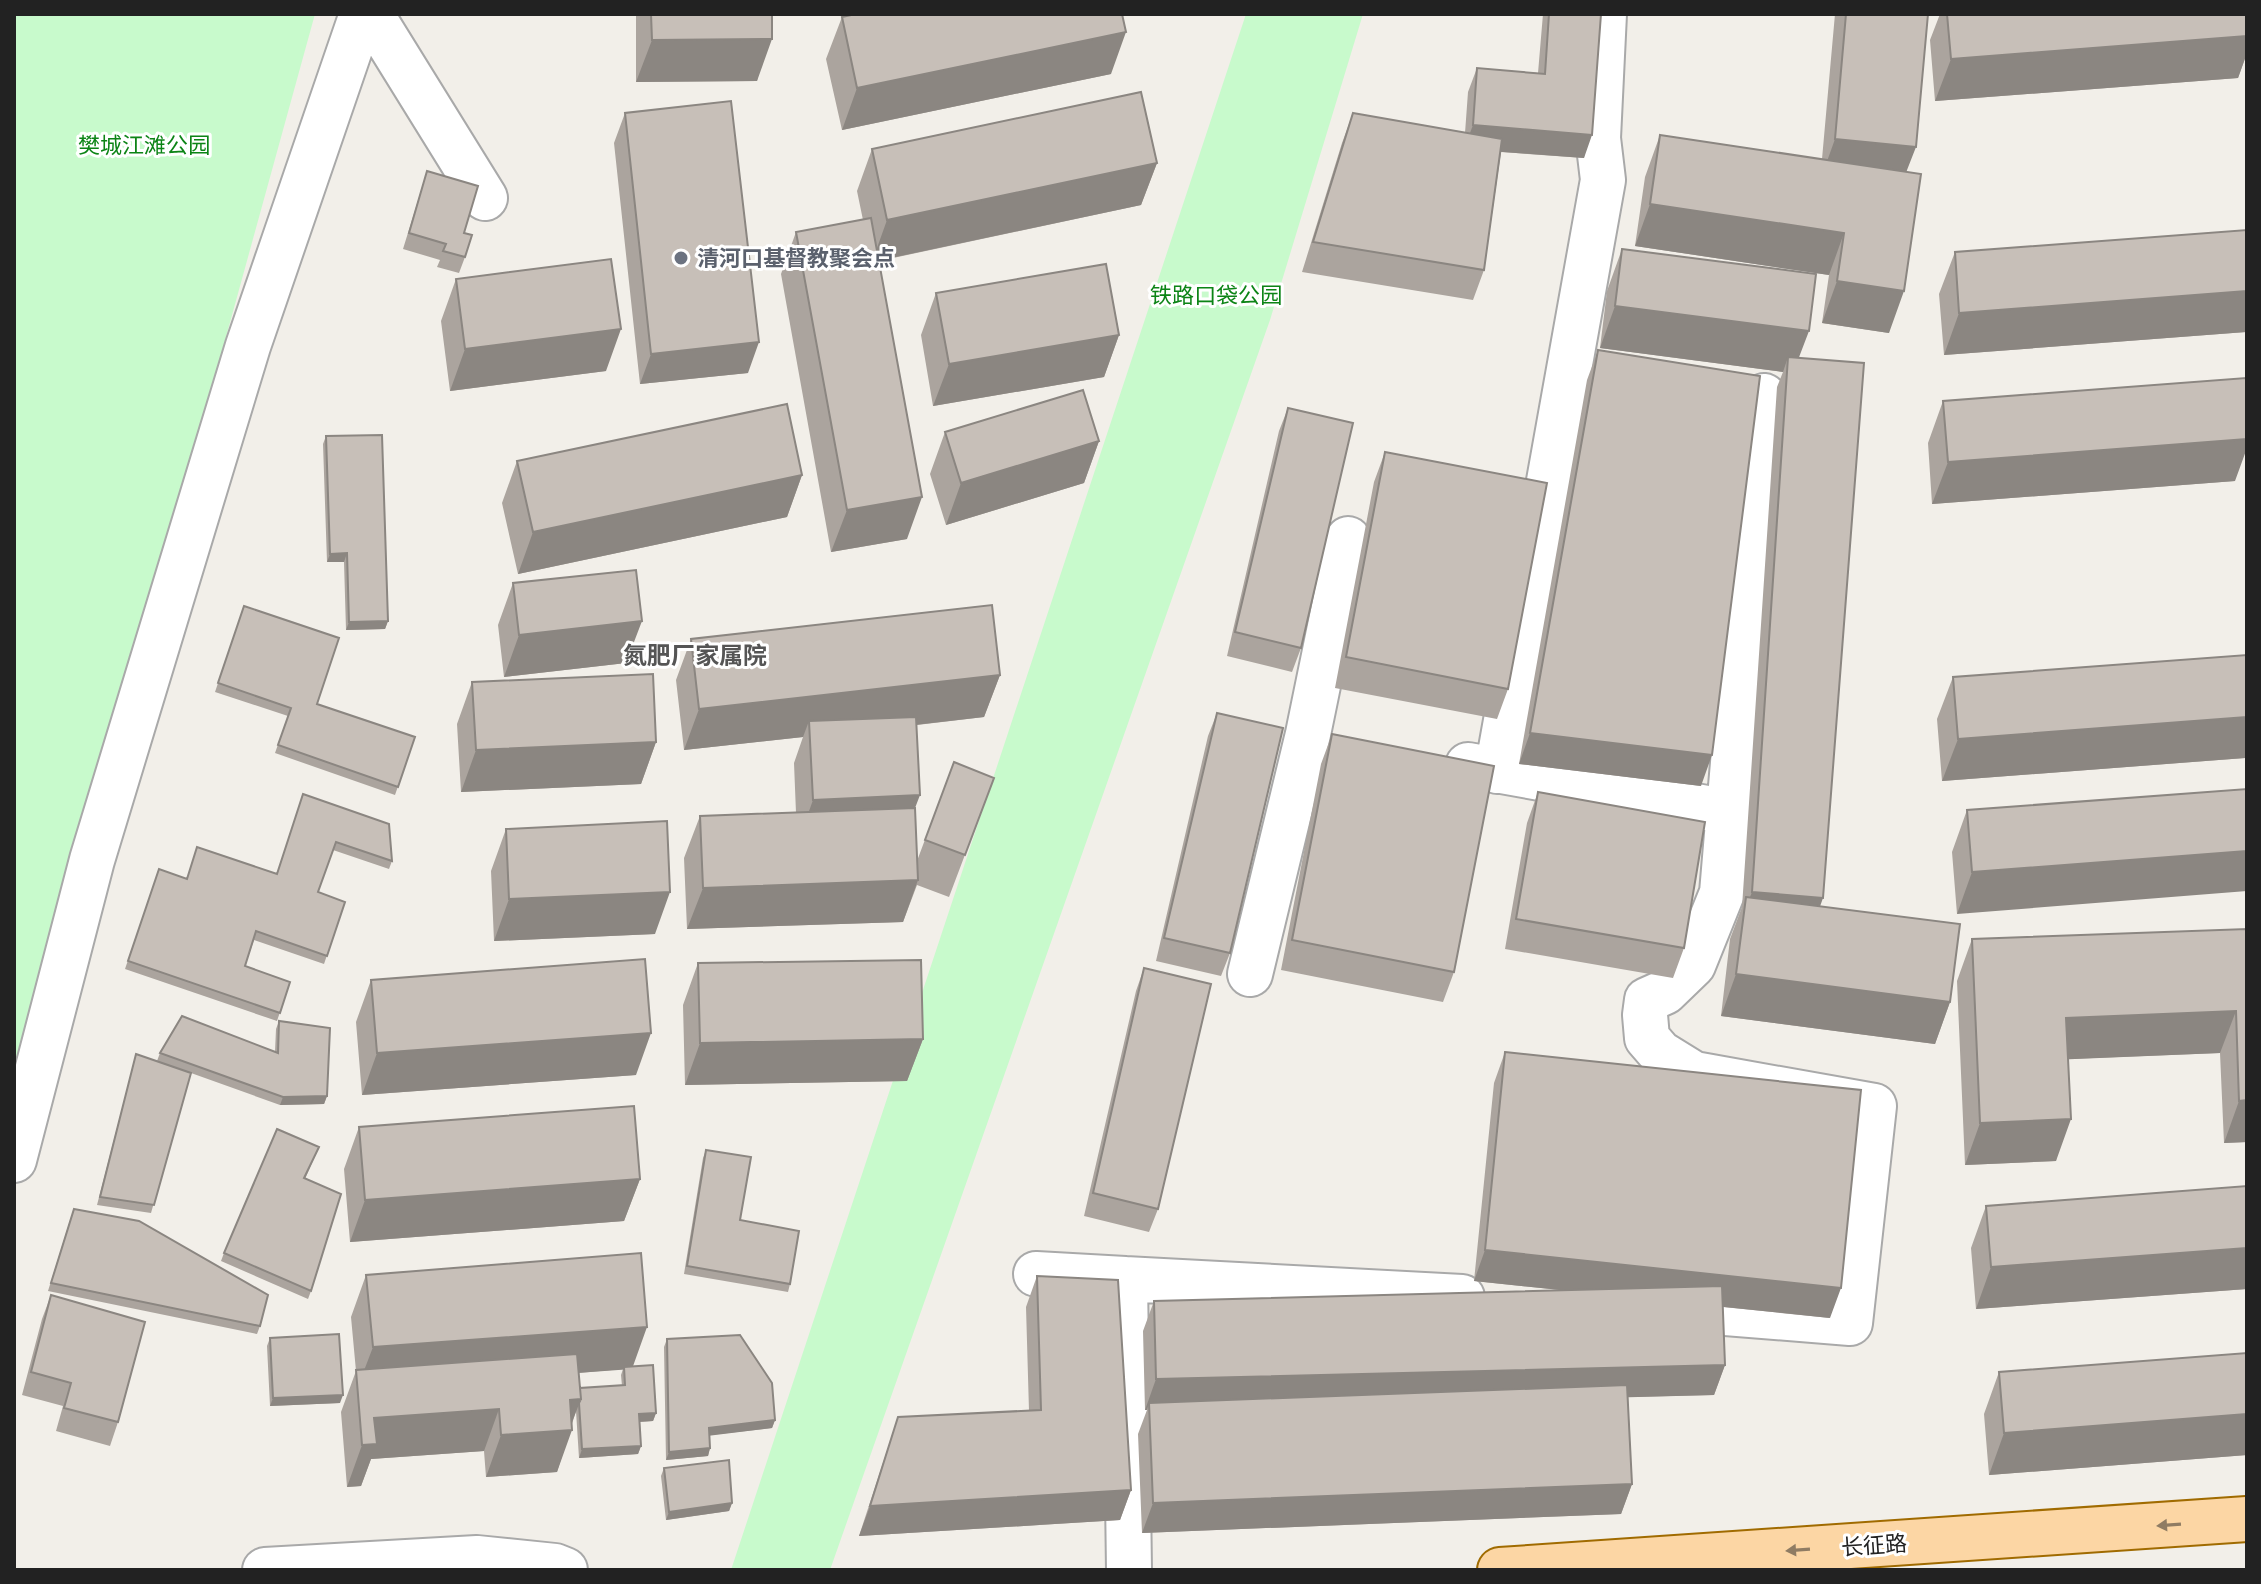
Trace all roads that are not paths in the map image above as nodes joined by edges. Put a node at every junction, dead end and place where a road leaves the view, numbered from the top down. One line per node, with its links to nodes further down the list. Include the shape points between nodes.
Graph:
1 (362, 14): 13 (street, via 248,346 92,860)
2 (371, 14): 4 (street)
3 (1604, 14): 10 (street, via 1598,138 1603,180)
4 (485, 198)
5 (1764, 396): 11 (street)
6 (1348, 539): 7 (street)
7 (1308, 734): 8 (street); 12 (street)
8 (1352, 742)
9 (1425, 756): 10 (street)
10 (1497, 771): 11 (street)
11 (1729, 812): 17 (street, via 1722,893 1693,965 1665,992 1647,1000 1647,1038 1660,1053 1694,1074 1874,1106 1850,1323)
12 (1250, 974)
13 (14, 1160)
14 (1036, 1274): 15 (street)
15 (1125, 1279): 16 (street); 21 (street)
16 (1503, 1300)
17 (1629, 1306)
18 (2247, 1519): 22 (main road, 长征路, one-way to 22)
19 (265, 1570): 20 (street, via 477,1558)
20 (565, 1570)
21 (1129, 1570)
22 (1500, 1570)

